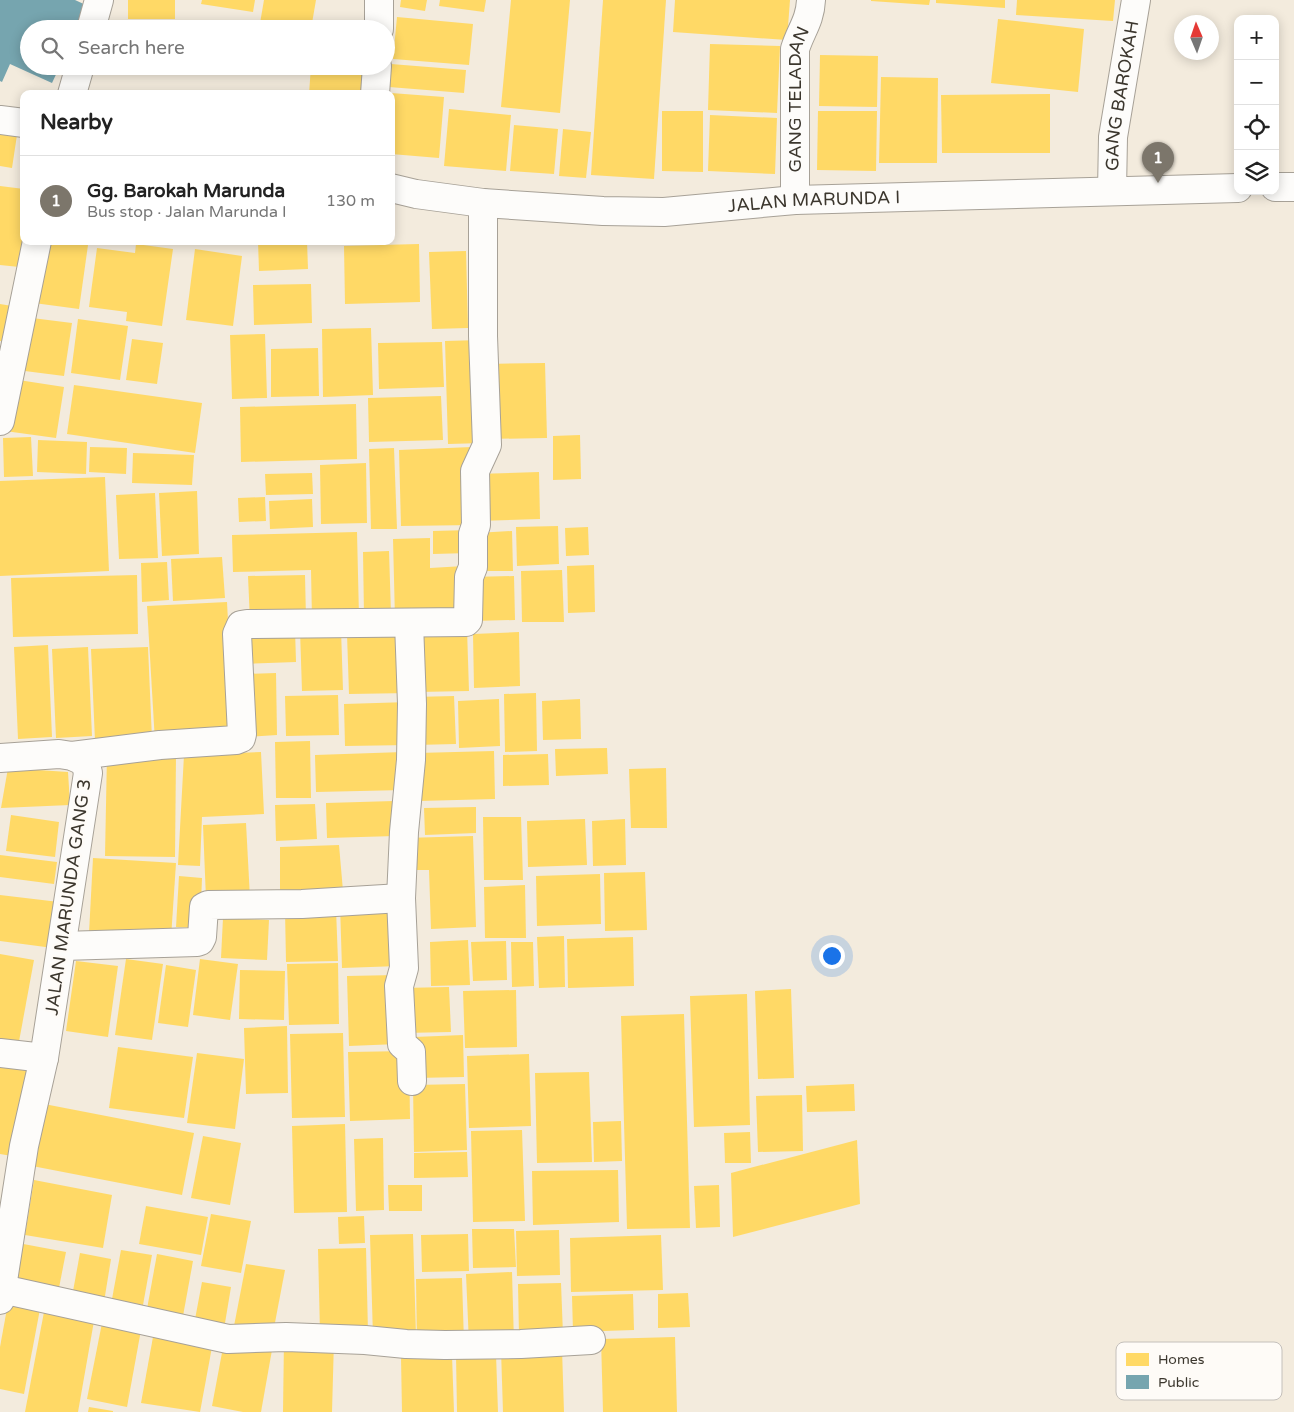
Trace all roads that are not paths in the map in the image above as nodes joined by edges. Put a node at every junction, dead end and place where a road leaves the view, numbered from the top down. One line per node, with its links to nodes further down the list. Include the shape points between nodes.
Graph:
1 (99, 0): 5 (street)
2 (379, 0): 6 (street)
3 (810, 0): 18 (street, GANG TELADAN, via 808,20 795,49)
4 (1136, 0): 17 (street, GANG BAROKAH, via 1113,137)
5 (93, 20)
6 (378, 20)
7 (77, 75): 9 (street)
8 (376, 75): 10 (street)
9 (73, 90)
10 (375, 90)
11 (0, 120): 12 (street)
12 (20, 122)
13 (1279, 187): 14 (street)
14 (1294, 187)
15 (1234, 188): 17 (street, JALAN MARUNDA I)
16 (395, 189): 19 (street, JALAN MARUNDA I)
17 (1112, 191): 18 (street, JALAN MARUNDA I)
18 (795, 200): 19 (street, JALAN MARUNDA I, via 664,212)
19 (484, 203): 22 (street, via 483,336 487,444 475,471 476,525 473,568 469,577 468,620)
20 (36, 245): 21 (street)
21 (0, 421)
22 (409, 623): 23 (street, via 241,625 237,634 241,738); 25 (street, via 411,760)
23 (72, 756): 24 (street, JALAN MARUNDA GANG 3); 26 (street, JALAN MARUNDA GANG 3, via 85,762 88,773)
24 (0, 758)
25 (401, 898): 26 (street, via 208,905 204,907 200,942); 29 (street, via 404,968 399,986 402,1043 411,1052)
26 (62, 946): 28 (street, JALAN MARUNDA GANG 3)
27 (0, 1053): 28 (street)
28 (44, 1058): 30 (street, JALAN MARUNDA GANG 3, via 24,1146)
29 (412, 1081)
30 (1, 1295): 31 (street, via 228,1339 286,1337 445,1345)
31 (591, 1340)

